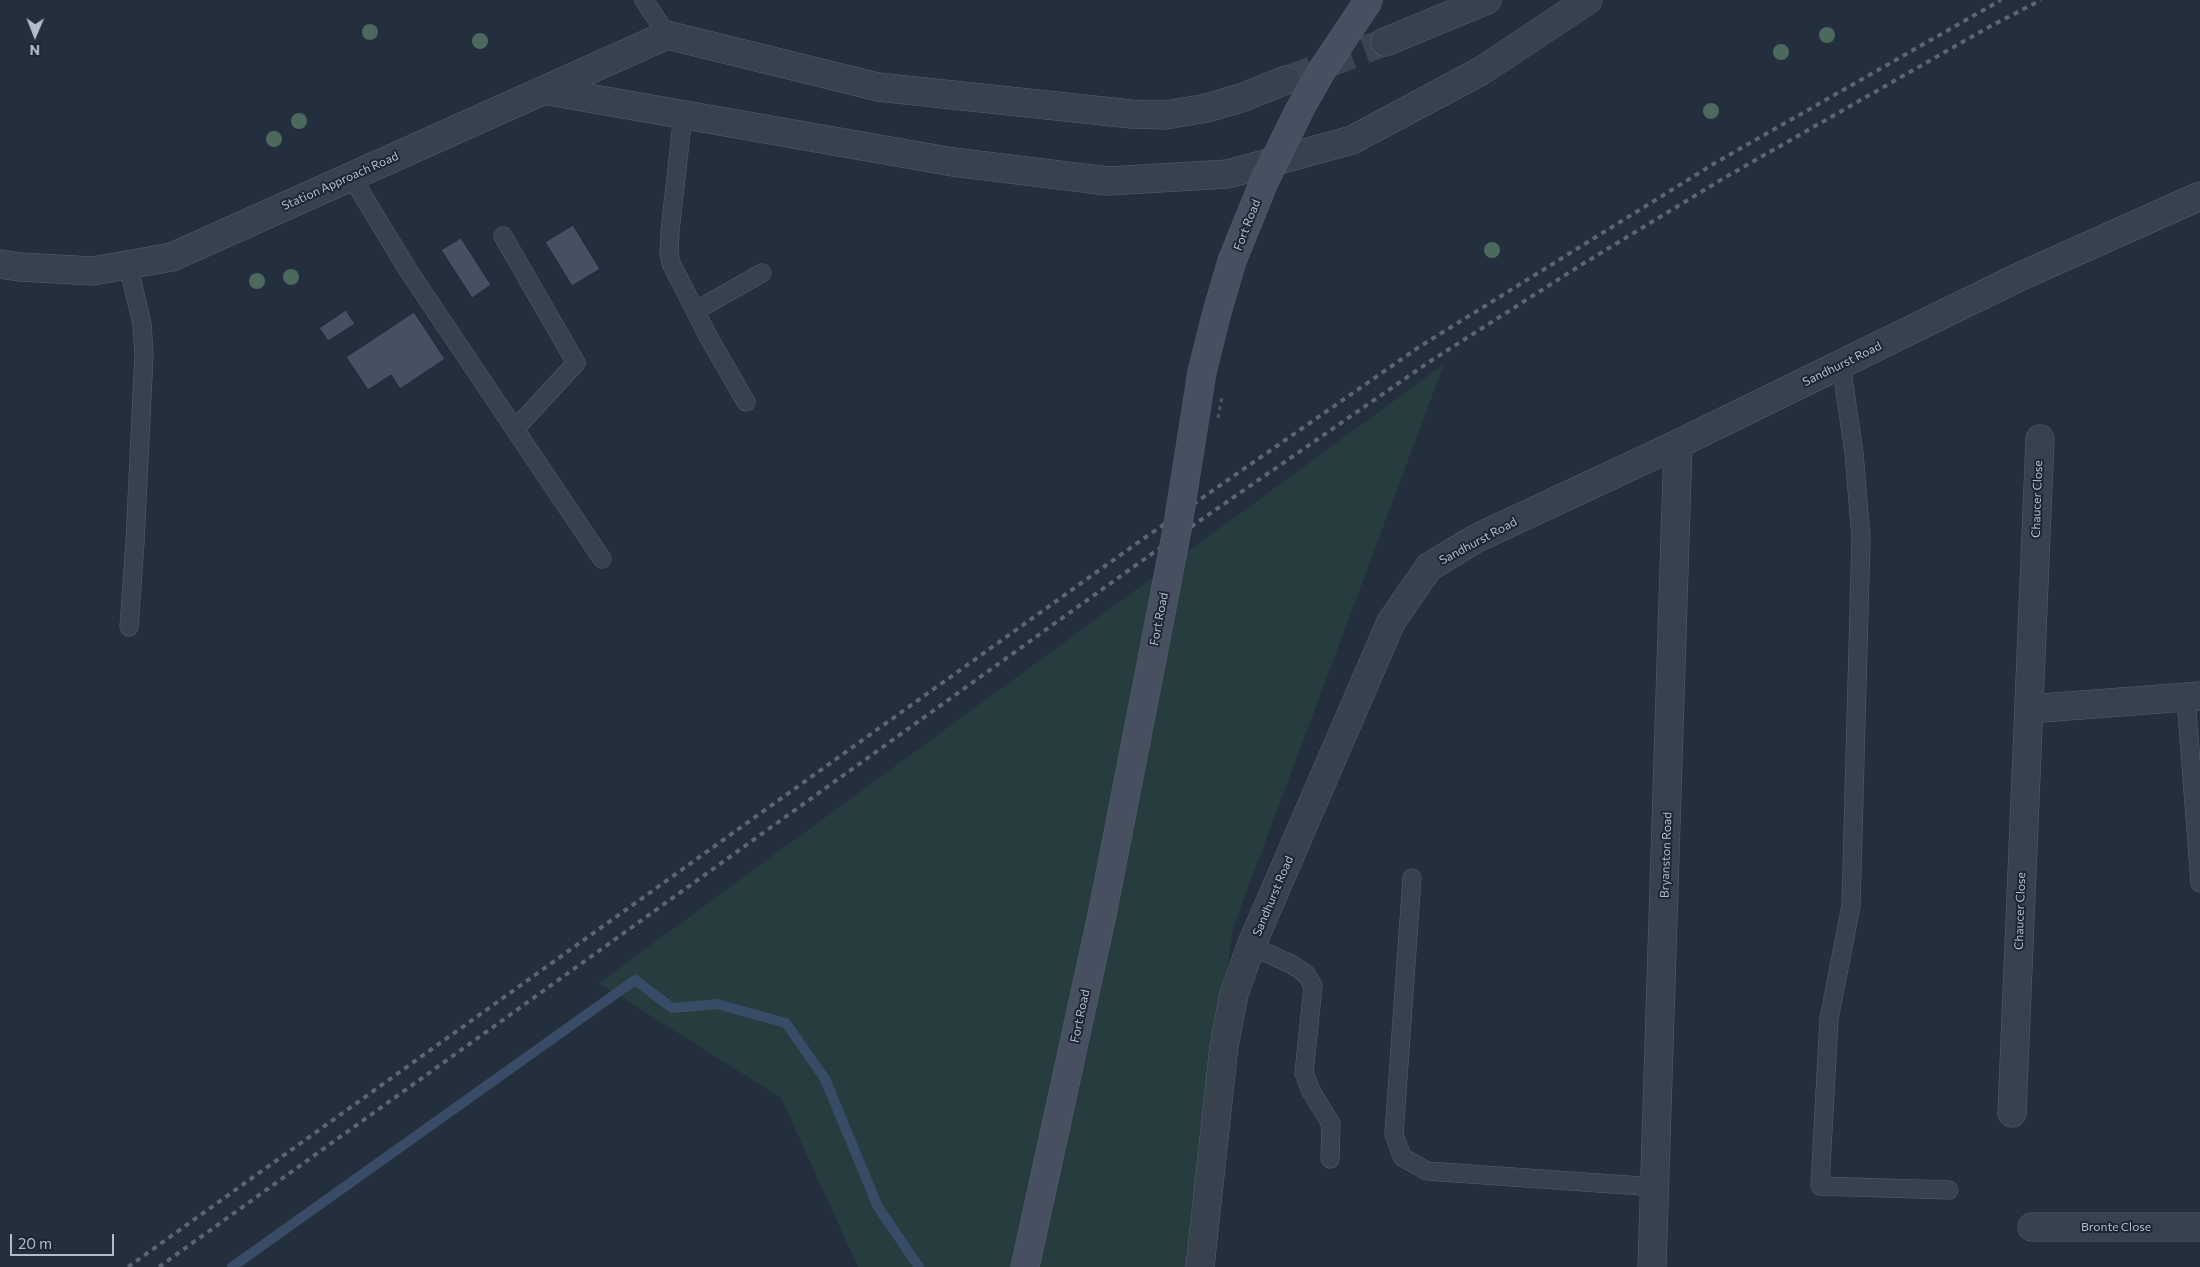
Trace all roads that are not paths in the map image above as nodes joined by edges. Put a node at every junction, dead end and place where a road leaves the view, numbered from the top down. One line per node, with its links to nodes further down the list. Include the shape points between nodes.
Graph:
1 (644, 0): 5 (lane)
2 (1369, 0): 35 (street, Fort Road, bridge, via 1322,70 1264,182 1232,261 1215,319 1202,372 1177,530 1102,915)
3 (1487, 0): 6 (street)
4 (1588, 0): 9 (street, via 1481,71 1352,140 1228,174 1108,181 953,162)
5 (667, 35): 7 (street, via 878,87 1131,114 1166,115 1207,108); 8 (street, Station Approach Road)
6 (1385, 42)
7 (1286, 80)
8 (543, 90): 9 (street); 10 (street, Station Approach Road)
9 (683, 115): 16 (lane, via 669,252 678,280)
10 (351, 176): 14 (street, Station Approach Road, via 172,257); 19 (lane, via 408,270)
11 (2200, 196): 17 (street, Sandhurst Road, via 2019,277)
12 (503, 236): 19 (lane, via 576,363)
13 (0, 264): 14 (street, Station Approach Road, via 93,271)
14 (128, 265): 23 (lane, via 144,347)
15 (762, 273): 16 (lane)
16 (695, 311): 18 (lane)
17 (1842, 364): 21 (street, Sandhurst Road); 32 (lane, via 1861,538 1851,906 1829,1019 1820,1186)
18 (746, 402)
19 (515, 429): 22 (lane)
20 (2040, 439): 25 (street, Chaucer Close)
21 (1678, 444): 28 (street, Sandhurst Road, via 1475,540 1429,568 1392,622); 31 (street, Bryanston Road)
22 (602, 559)
23 (129, 627)
24 (2193, 697): 25 (street); 27 (lane)
25 (2029, 709): 29 (street, Chaucer Close)
26 (1412, 878): 31 (lane, via 1394,1134 1402,1157 1427,1171)
27 (2200, 883)
28 (1251, 946): 30 (lane, via 1291,964 1306,974 1313,986 1304,1073 1331,1124); 36 (street, Sandhurst Road, via 1234,994 1224,1046)
29 (2012, 1113)
30 (1330, 1159)
31 (1656, 1187): 37 (street, Bryanston Road)
32 (1949, 1190)
33 (2032, 1227): 34 (street, Bronte Close)
34 (2200, 1227)
35 (1025, 1267)
36 (1200, 1267)
37 (1652, 1267)

